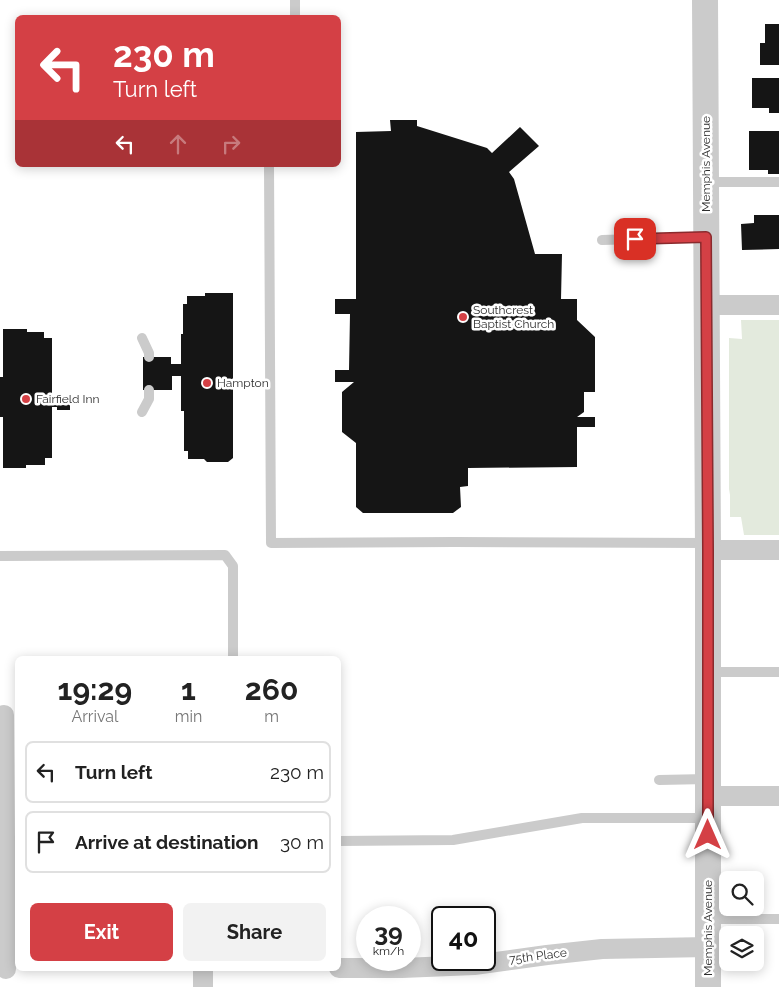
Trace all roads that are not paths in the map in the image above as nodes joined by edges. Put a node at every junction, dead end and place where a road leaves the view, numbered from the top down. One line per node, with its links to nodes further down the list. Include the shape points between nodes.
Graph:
1 (295, 0): 3 (lane)
2 (706, 0): 5 (street, Memphis Avenue)
3 (295, 15)
4 (269, 167): 15 (lane, via 271,543 454,542)
5 (706, 182): 6 (lane); 7 (street, Memphis Avenue)
6 (779, 182)
7 (706, 237): 8 (lane); 9 (street, Memphis Avenue)
8 (602, 240)
9 (707, 305): 10 (street); 15 (street, Memphis Avenue)
10 (779, 305)
11 (142, 338): 12 (lane)
12 (149, 356)
13 (149, 390): 14 (lane, via 149,399)
14 (142, 412)
15 (708, 547): 16 (street); 19 (street, Memphis Avenue)
16 (779, 550)
17 (0, 556): 18 (lane, via 225,556 232,566)
18 (232, 656)
19 (708, 672): 20 (lane); 24 (street, Memphis Avenue)
20 (779, 672)
21 (7, 715): 25 (street)
22 (660, 780): 24 (lane)
23 (779, 796): 24 (street)
24 (708, 798): 26 (lane, via 452,840); 27 (street, Memphis Avenue)
25 (7, 841): 31 (street)
26 (341, 841)
27 (708, 919): 28 (lane); 29 (street, Memphis Avenue)
28 (779, 919)
29 (708, 947): 30 (street, 75th Place, via 602,949 474,965); 34 (street, Memphis Avenue)
30 (341, 968)
31 (8, 969)
32 (203, 971): 33 (street)
33 (203, 987)
34 (708, 987)

